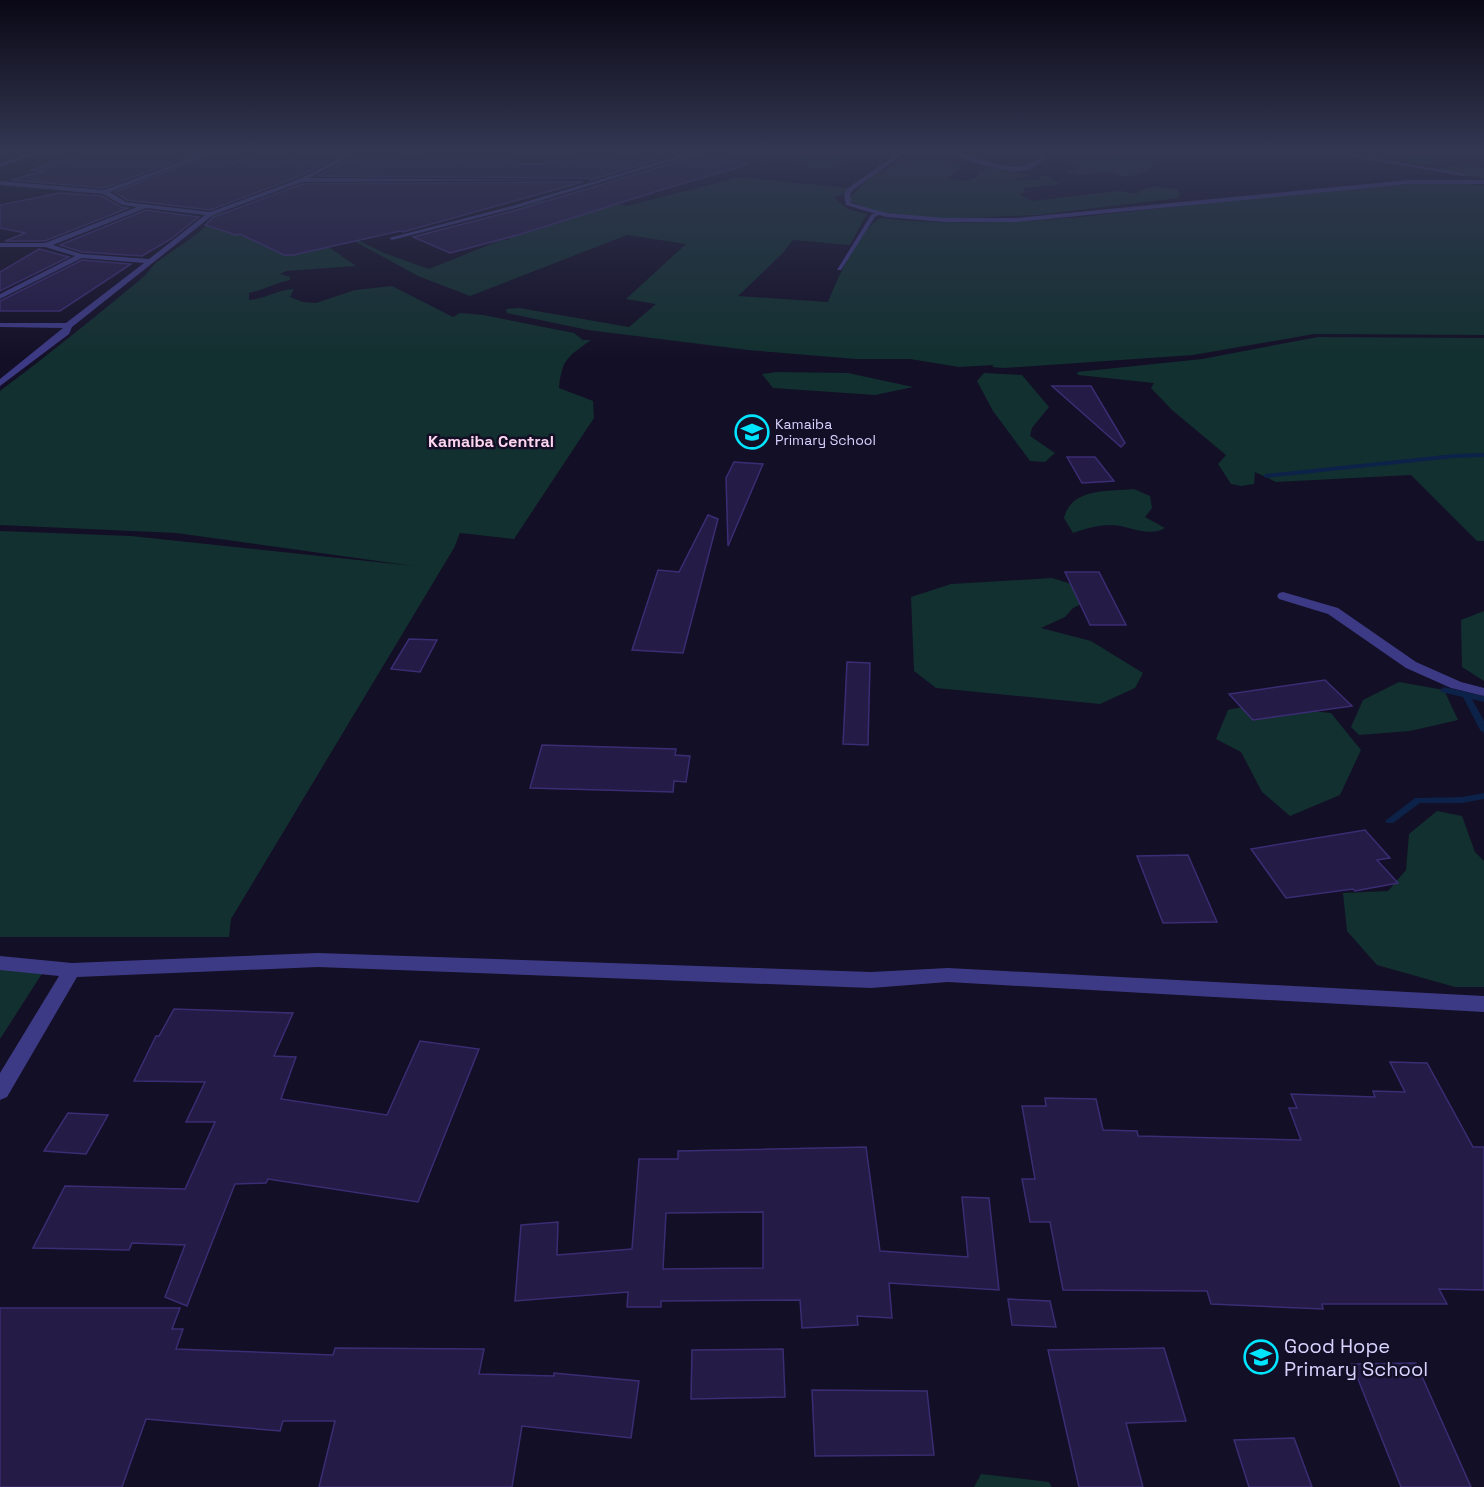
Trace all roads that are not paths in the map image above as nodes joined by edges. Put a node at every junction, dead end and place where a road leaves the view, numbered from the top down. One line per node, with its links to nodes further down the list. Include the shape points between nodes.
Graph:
1 (108, 221): 7 (street)
2 (201, 221): 9 (street)
3 (457, 221): 5 (street)
4 (870, 221): 10 (lane)
5 (392, 238)
6 (0, 245): 7 (street)
7 (46, 245): 8 (street)
8 (81, 256): 9 (street); 11 (street)
9 (150, 261): 13 (street)
10 (839, 269)
11 (0, 297)
12 (0, 325): 13 (street)
13 (68, 326): 14 (street, via 66,332)
14 (0, 383)
15 (1283, 596): 16 (street, via 1333,611 1411,665 1456,685)
16 (1484, 692)
17 (0, 963): 18 (street)
18 (72, 970): 19 (street, via 318,960 871,980 948,975); 20 (street)
19 (1484, 1004)
20 (0, 1091)

